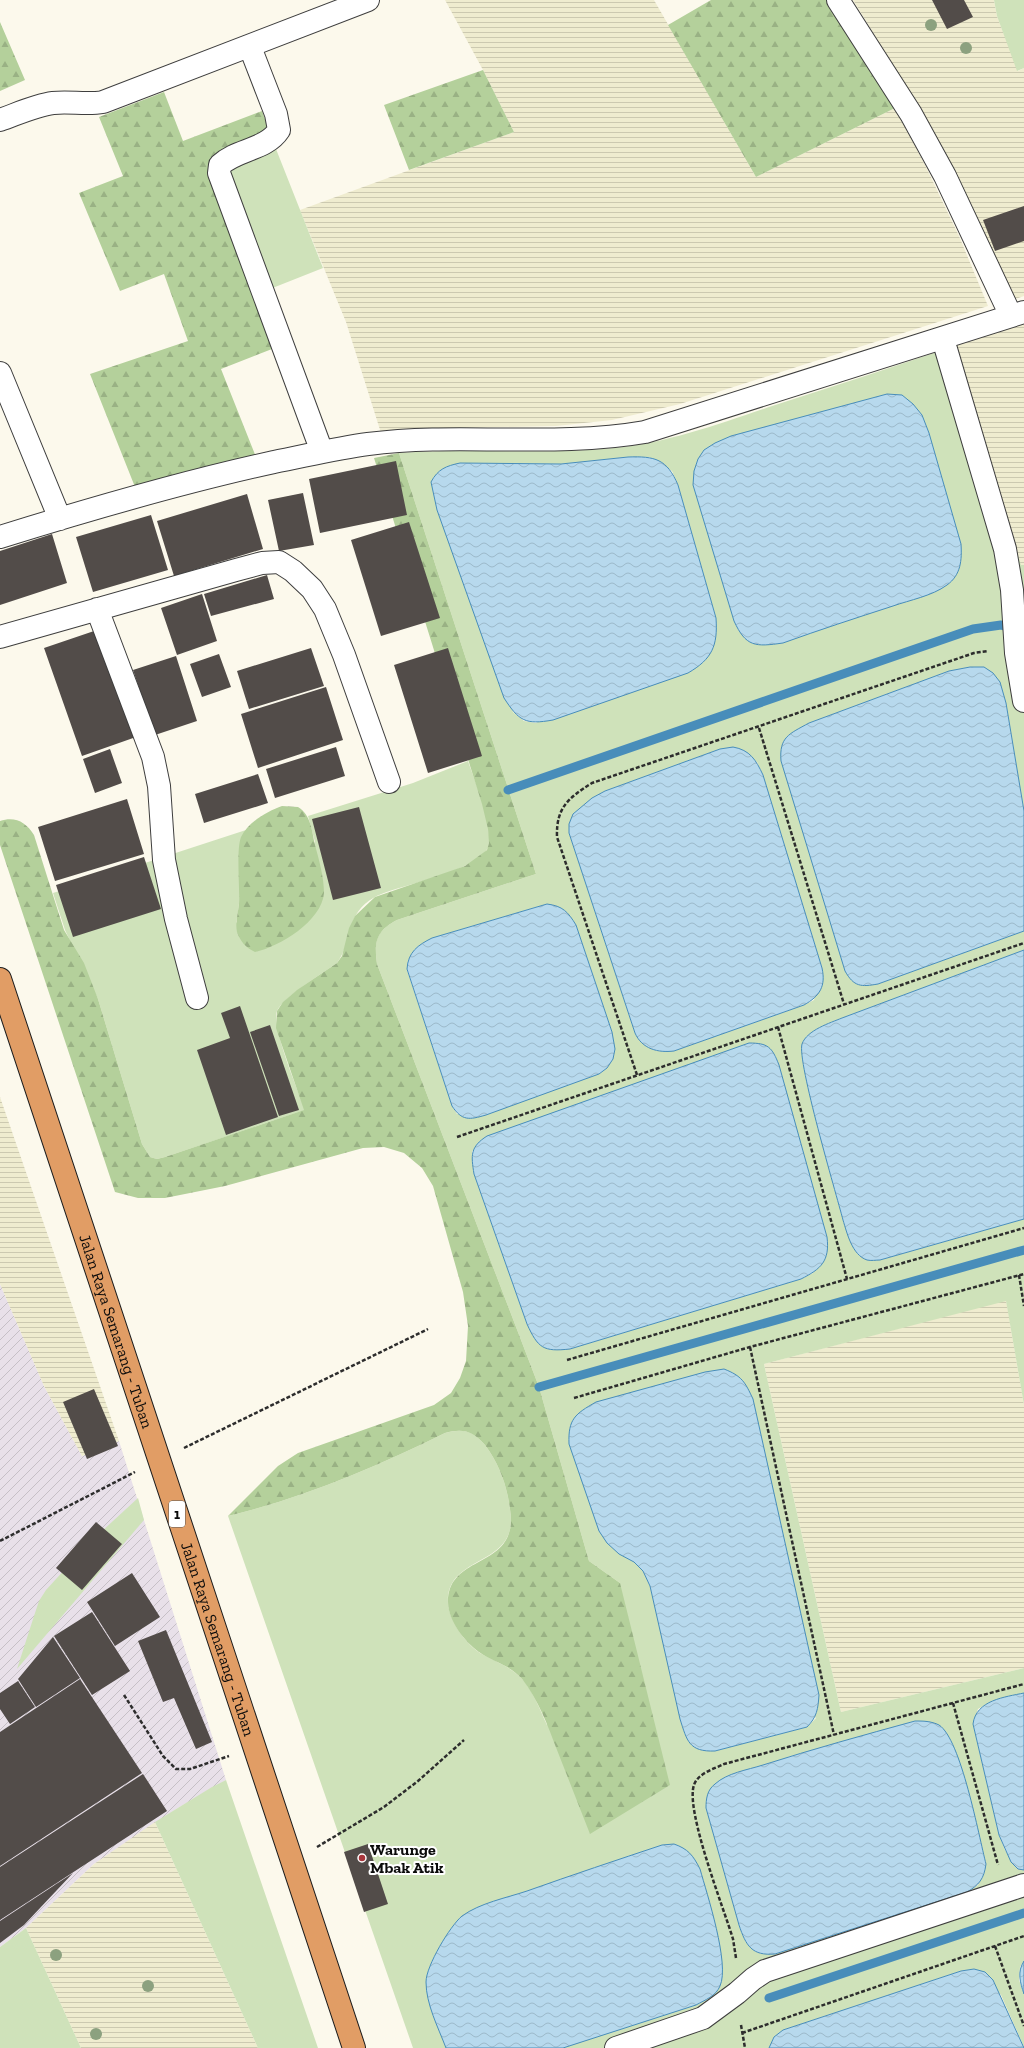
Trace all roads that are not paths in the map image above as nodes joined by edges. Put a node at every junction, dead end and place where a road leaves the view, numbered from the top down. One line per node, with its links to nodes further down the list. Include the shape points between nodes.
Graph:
1 (368, 0): 3 (street)
2 (838, 0): 5 (street, via 911,114)
3 (250, 47): 4 (street, via 103,102 52,103); 8 (street, via 276,114 279,130 269,141 228,159 220,165 219,173)
4 (0, 120)
5 (1017, 314): 6 (street)
6 (943, 339): 8 (street, via 645,432 579,440 515,438 398,441); 12 (street, via 1005,549)
7 (0, 373): 9 (street)
8 (322, 452): 9 (street, via 218,474)
9 (60, 519): 10 (street)
10 (0, 537)
11 (97, 610): 13 (street); 15 (street, via 262,563 279,562 312,589 325,609); 17 (street, via 153,757 159,786 164,860 176,920)
12 (1016, 621): 14 (street)
13 (0, 637)
14 (1024, 701)
15 (389, 782)
16 (0, 979): 19 (highway, Jalan Raya Semarang - Tuban / 1)
17 (197, 998)
18 (1015, 1888): 20 (street, via 765,1971 703,2018)
19 (354, 2048)
20 (616, 2048)

